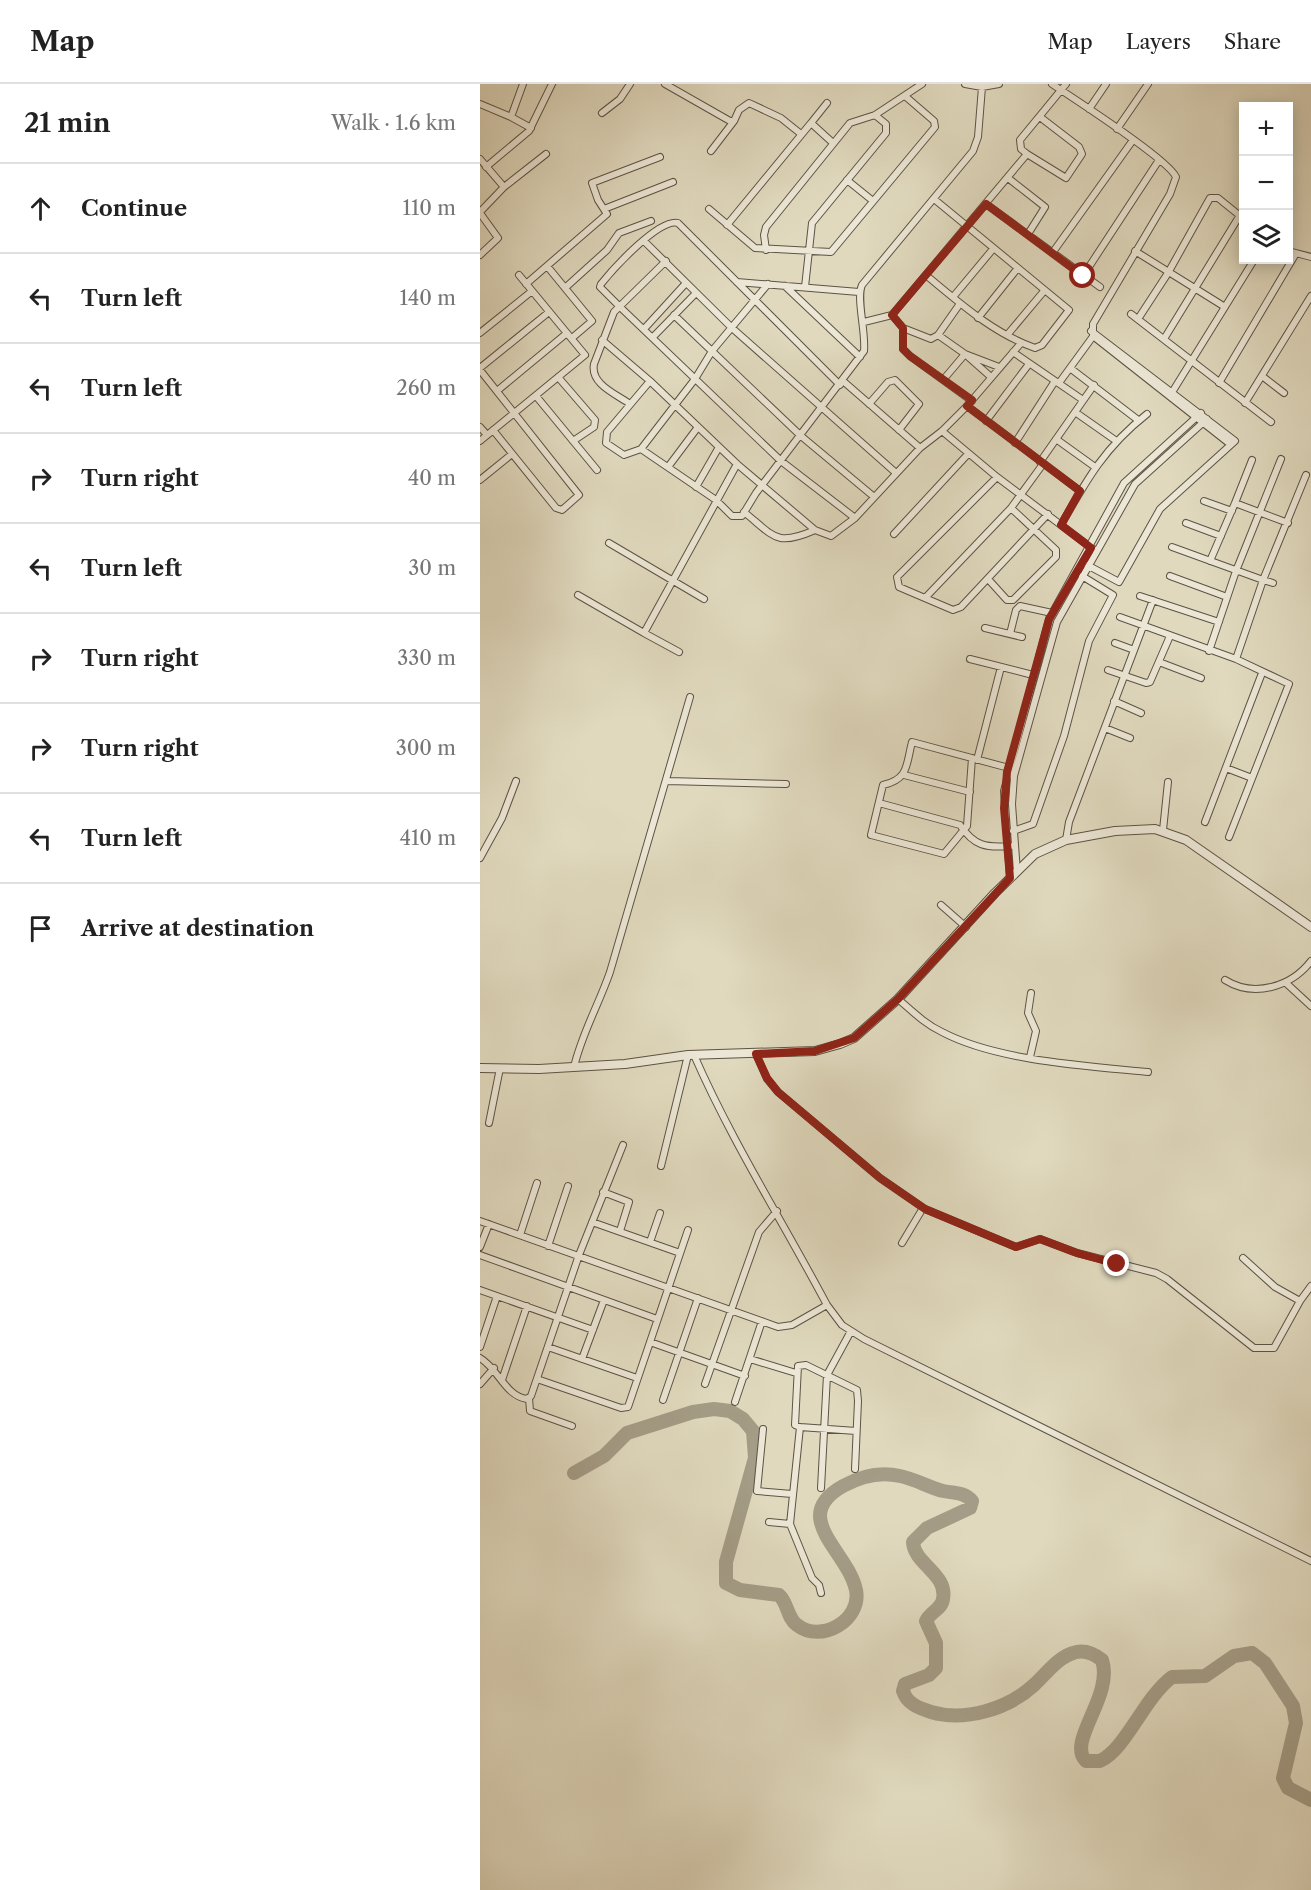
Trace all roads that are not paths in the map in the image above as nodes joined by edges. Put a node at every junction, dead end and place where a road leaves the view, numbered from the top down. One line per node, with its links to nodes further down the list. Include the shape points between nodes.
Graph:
1 (523, 84): 20 (street)
2 (552, 84): 24 (street)
3 (630, 84): 18 (street, via 620,99)
4 (665, 84): 22 (street)
5 (922, 84): 14 (street)
6 (965, 84): 12 (street)
7 (999, 84): 12 (street)
8 (1052, 84): 13 (street)
9 (1066, 84): 13 (street)
10 (1106, 84): 17 (street)
11 (1148, 84): 25 (street)
12 (982, 87): 40 (street, via 976,145)
13 (1061, 90): 17 (street); 21 (street)
14 (905, 96): 19 (street); 41 (street, via 935,125)
15 (827, 103): 23 (street)
16 (480, 104): 20 (street)
17 (1089, 109): 25 (street)
18 (602, 113)
19 (875, 115): 28 (street, via 850,123); 37 (street, via 887,130)
20 (511, 117): 24 (street)
21 (1040, 117): 31 (street, via 1020,140 1021,150); 31 (street, via 1079,147 1082,154 1066,178)
22 (734, 121): 26 (street, via 748,103 781,118); 29 (street)
23 (811, 123): 26 (street); 28 (street)
24 (531, 128): 35 (street)
25 (1117, 129): 27 (street)
26 (801, 134): 49 (street)
27 (1133, 140): 34 (street); 57 (street)
28 (833, 143): 54 (street, via 766,227)
29 (711, 151)
30 (546, 154): 39 (street)
31 (1027, 154): 36 (street)
32 (660, 157): 43 (street, via 592,183)
33 (480, 159): 35 (street)
34 (1159, 160): 55 (street, via 1175,173 1176,180); 69 (street)
35 (486, 167): 39 (street)
36 (1008, 178): 42 (street); 51 (street, via 1045,207)
37 (847, 180): 41 (street); 56 (street, via 812,223)
38 (672, 182): 43 (street)
39 (504, 187): 45 (street)
40 (934, 199): 50 (street); 82 (street)
41 (873, 201): 56 (street, via 831,252)
42 (986, 204): 50 (street); 51 (street)
43 (604, 209): 64 (street, via 607,214)
44 (709, 209): 49 (street)
45 (480, 212): 59 (street, via 498,238)
46 (1239, 215): 66 (street, via 1218,198 1210,198)
47 (651, 221): 77 (street, via 619,233)
48 (1239, 222): 78 (street)
49 (727, 225): 54 (street, via 751,246)
50 (968, 227): 53 (street); 68 (street)
51 (1028, 234): 57 (street)
52 (644, 241): 61 (street); 70 (street, via 668,224 678,224); 87 (street, via 601,284)
53 (993, 249): 65 (street); 84 (street)
54 (766, 250): 56 (street)
55 (1135, 251): 66 (street); 100 (street, via 1108,295)
56 (809, 252): 75 (street)
57 (1053, 252): 69 (street)
58 (1293, 253): 60 (street)
59 (480, 255)
60 (1311, 257)
61 (666, 261): 71 (street); 87 (street)
62 (1252, 264): 88 (street)
63 (1286, 264): 125 (street)
64 (548, 266): 72 (street); 77 (street)
65 (1017, 269): 80 (street); 93 (street)
66 (1168, 273): 78 (street); 94 (street)
67 (519, 275): 72 (street)
68 (927, 276): 84 (street); 92 (street)
69 (1083, 276): 76 (street)
70 (736, 282): 73 (street); 85 (street)
71 (686, 283): 81 (street); 98 (street)
72 (526, 284): 79 (street)
73 (768, 284): 74 (street); 85 (street)
74 (784, 285): 75 (street); 111 (street)
75 (806, 287): 82 (street)
76 (1100, 287)
77 (565, 288): 103 (street, via 592,321)
78 (1196, 290): 88 (street); 105 (street)
79 (532, 291): 89 (street); 99 (street)
80 (1044, 291): 101 (street); 107 (street, via 1069,310 1040,347)
81 (696, 292): 91 (street); 96 (street)
82 (859, 292): 95 (street)
83 (1311, 296): 117 (street)
84 (953, 297): 86 (street)
85 (755, 301): 96 (street); 124 (street)
86 (959, 305): 93 (street); 102 (street)
87 (619, 306): 98 (street); 106 (street)
88 (1225, 307): 112 (street)
89 (549, 312): 103 (street); 116 (street)
90 (1131, 314): 94 (street)
91 (674, 315): 104 (street); 108 (street)
92 (892, 315): 95 (street); 97 (street)
93 (978, 318): 101 (street)
94 (1138, 319): 105 (street)
95 (864, 322): 111 (street, via 864,351)
96 (732, 328): 108 (street); 137 (street)
97 (903, 328): 102 (street, via 927,339); 121 (street, via 903,349)
98 (644, 329): 104 (street)
99 (480, 333)
100 (1094, 333): 115 (street); 129 (street)
101 (1008, 334): 107 (street)
102 (938, 335): 110 (street)
103 (569, 336): 118 (street, via 585,355); 127 (street)
104 (653, 337): 120 (street)
105 (1164, 339): 112 (street)
106 (603, 340): 122 (street); 134 (street, via 594,375)
107 (1021, 343): 109 (street)
108 (712, 351): 120 (street); 151 (street)
109 (1013, 352): 113 (street); 114 (street)
110 (965, 354): 114 (street); 119 (street); 121 (street)
111 (860, 357): 124 (street)
112 (1193, 362): 125 (street); 129 (street)
113 (1029, 364): 123 (street); 143 (street)
114 (999, 367): 119 (street)
115 (1070, 368): 123 (street); 126 (street)
116 (480, 369): 127 (street)
117 (1262, 376): 128 (street); 133 (street)
118 (558, 377): 130 (street); 155 (street, via 595,420 594,427)
119 (991, 377): 132 (street)
120 (694, 380): 135 (street); 163 (street)
121 (943, 380): 132 (street)
122 (650, 381): 134 (street); 135 (street)
123 (1057, 382): 131 (street); 156 (street)
124 (841, 383): 136 (street); 137 (street)
125 (1218, 383): 133 (street)
126 (1094, 385): 131 (street); 142 (street)
127 (497, 391): 138 (street)
128 (1284, 393)
129 (1171, 394): 141 (street)
130 (536, 396): 138 (street); 155 (street)
131 (1083, 400): 139 (street)
132 (969, 403): 143 (street); 149 (street)
133 (1245, 403): 144 (street)
134 (630, 404): 158 (street, via 607,432 605,441 621,454)
135 (673, 404): 146 (street); 158 (street)
136 (869, 404): 148 (street); 148 (street, via 888,382 895,380 919,404)
137 (823, 407): 151 (street); 170 (street)
138 (515, 412): 147 (street); 160 (street, via 579,495 562,510 556,508)
139 (1075, 412): 152 (street); 153 (street)
140 (1147, 414): 142 (street)
141 (1202, 418): 197 (street, via 1124,483); 200 (street, via 1235,441 1160,509 1119,582)
142 (1138, 420): 153 (street)
143 (986, 421): 156 (street)
144 (1270, 422)
145 (480, 427): 150 (street)
146 (698, 427): 157 (street); 167 (street)
147 (493, 430): 150 (street); 160 (street)
148 (899, 430): 159 (street)
149 (942, 431): 159 (street); 161 (street)
150 (487, 435): 154 (street)
151 (801, 436): 163 (street); 178 (street)
152 (1056, 439): 165 (street); 168 (street)
153 (1115, 440): 168 (street)
154 (480, 441)
155 (573, 441): 169 (street)
156 (1015, 443): 165 (street)
157 (719, 447): 166 (street); 175 (street)
158 (641, 448): 167 (street)
159 (920, 448): 170 (street)
160 (512, 454): 173 (street)
161 (968, 454): 172 (street); 193 (street)
162 (1281, 459): 184 (street)
163 (781, 460): 174 (street); 187 (street)
164 (1252, 460): 181 (street)
165 (1042, 463): 176 (street); 177 (street)
166 (737, 464): 174 (street); 179 (street)
167 (668, 467): 175 (street)
168 (1095, 467): 176 (street)
169 (597, 470)
170 (896, 473): 178 (street)
171 (1306, 476): 188 (street)
172 (997, 477): 177 (street); 210 (street, via 897,577 899,587)
173 (480, 480)
174 (763, 484): 185 (street); 191 (street)
175 (696, 487): 179 (street)
176 (1080, 491): 190 (street)
177 (1020, 494): 182 (street); 186 (street)
178 (873, 496): 187 (street)
179 (716, 500): 185 (street, via 736,518); 204 (street)
180 (1204, 501): 183 (street)
181 (1235, 503): 183 (street); 184 (street)
182 (1011, 508): 192 (street); 210 (street)
183 (1232, 511): 194 (street)
184 (1261, 511): 188 (street); 201 (street)
185 (744, 512): 191 (street, via 780,539)
186 (1048, 514): 190 (street); 192 (street)
187 (855, 518): 191 (street, via 835,535)
188 (1288, 522): 206 (street)
189 (1186, 523): 194 (street)
190 (1061, 525): 197 (street)
191 (816, 530)
192 (1035, 530): 205 (street); 205 (street, via 1056,550 1056,557 1013,600 1007,600)
193 (894, 534)
194 (1221, 536): 198 (street)
195 (609, 543): 204 (street)
196 (1172, 547): 198 (street)
197 (1094, 550): 199 (street); 200 (street)
198 (1210, 561): 201 (street)
199 (1082, 562): 200 (street); 214 (street)
200 (1088, 566): 202 (street)
201 (1236, 572): 206 (street); 211 (street)
202 (1082, 576): 255 (street, via 1052,635 1014,776); 255 (street, via 1113,595 1089,641 1064,736 1033,824)
203 (1170, 576): 211 (street)
204 (672, 579): 212 (street); 219 (street)
205 (988, 579): 210 (street, via 957,609)
206 (1263, 580): 207 (street); 228 (street)
207 (1273, 583)
208 (578, 595): 219 (street)
209 (1140, 596): 213 (street)
210 (926, 597)
211 (1227, 597): 216 (street)
212 (704, 598)
213 (1153, 600): 216 (street); 217 (street)
214 (1052, 614): 220 (street, via 1020,606); 233 (street)
215 (1120, 617): 217 (street)
216 (1219, 622): 225 (street)
217 (1143, 625): 221 (street); 224 (street)
218 (985, 628): 220 (street)
219 (644, 633): 226 (street)
220 (1010, 634): 222 (street)
221 (1170, 636): 225 (street); 229 (street)
222 (1022, 637)
223 (1115, 643): 224 (street)
224 (1134, 650): 234 (street)
225 (1209, 651): 228 (street)
226 (679, 652)
227 (970, 658): 230 (street)
228 (1236, 659): 232 (street)
229 (1160, 662): 234 (street, via 1150,682); 235 (street)
230 (1001, 667): 233 (street); 241 (street)
231 (1108, 670): 234 (street)
232 (1262, 673): 243 (street); 245 (street, via 1289,684)
233 (1033, 675): 242 (street)
234 (1124, 676): 237 (street)
235 (1201, 678)
236 (690, 697): 247 (street)
237 (1114, 702): 238 (street); 239 (street)
238 (1141, 713)
239 (1105, 728): 240 (street); 256 (street)
240 (1130, 738)
241 (974, 759): 242 (street); 244 (street, via 912,742); 250 (street)
242 (1009, 768): 258 (street, via 1004,808)
243 (1226, 768): 245 (street); 252 (street)
244 (904, 775): 250 (street); 251 (street, via 884,785)
245 (1252, 778): 257 (street)
246 (516, 781): 260 (street)
247 (667, 781): 249 (street); 275 (street, via 610,972)
248 (1168, 782): 253 (street)
249 (786, 784)
250 (970, 792): 254 (street)
251 (879, 803): 254 (street, via 960,825); 254 (street, via 871,835 944,854)
252 (1205, 822)
253 (1163, 826): 256 (street); 265 (street, via 1197,845)
254 (963, 830): 258 (street, via 967,837 990,848)
255 (1013, 831): 259 (street)
256 (1066, 837): 261 (street, via 1041,850)
257 (1229, 837)
258 (1006, 846): 259 (street); 262 (street)
259 (1014, 846): 261 (street)
260 (480, 858)
261 (1017, 872): 262 (street)
262 (1010, 878): 264 (street)
263 (940, 905): 264 (street)
264 (964, 926): 270 (street)
265 (1311, 927)
266 (1311, 961): 268 (street)
267 (1225, 980): 268 (street, via 1245,989)
268 (1286, 983): 271 (street)
269 (1031, 993): 274 (street, via 1028,1013 1036,1031)
270 (898, 999): 272 (street, via 854,1038 840,1044 815,1051); 274 (street, via 942,1033)
271 (1311, 1006)
272 (756, 1054): 273 (street); 285 (street, via 778,1092 854,1158)
273 (691, 1055): 275 (street, via 625,1064); 281 (street); 286 (street)
274 (1030, 1057): 278 (street)
275 (575, 1063): 277 (street)
276 (480, 1068): 277 (street)
277 (500, 1068): 279 (street)
278 (1148, 1072)
279 (489, 1123)
280 (622, 1145): 284 (street)
281 (661, 1166)
282 (537, 1184): 293 (street)
283 (568, 1186): 296 (street)
284 (603, 1192): 289 (street); 292 (street, via 629,1202)
285 (923, 1208): 295 (street); 309 (street, via 1016,1247 1040,1239 1077,1253 1156,1273 1254,1347 1262,1349 1274,1348)
286 (777, 1211): 310 (street); 312 (street, via 759,1232)
287 (660, 1213): 294 (street)
288 (480, 1221): 290 (street)
289 (592, 1222): 292 (street); 300 (street)
290 (489, 1224): 293 (street); 297 (street)
291 (688, 1230): 298 (street)
292 (620, 1231): 294 (street)
293 (520, 1235): 296 (street)
294 (650, 1242): 298 (street)
295 (902, 1243)
296 (548, 1246): 300 (street)
297 (480, 1247)
298 (680, 1253): 304 (street)
299 (480, 1255): 303 (street)
300 (579, 1256): 303 (street); 304 (street)
301 (1243, 1258): 309 (street, via 1275,1287)
302 (1311, 1286): 309 (street)
303 (568, 1287): 308 (street); 313 (street)
304 (668, 1287): 307 (street); 314 (street)
305 (480, 1290): 306 (street)
306 (497, 1296): 311 (street); 316 (street)
307 (698, 1298): 312 (street); 322 (street)
308 (604, 1300): 314 (street); 317 (street)
309 (1300, 1301)
310 (827, 1305): 315 (street, via 785,1327); 318 (street)
311 (527, 1306): 313 (street); 333 (street)
312 (732, 1310): 315 (street); 326 (street)
313 (559, 1318): 317 (street); 321 (street)
314 (657, 1319): 319 (street)
315 (762, 1321): 325 (street)
316 (483, 1326): 320 (street)
317 (593, 1330): 324 (street)
318 (850, 1331): 329 (street); 349 (street)
319 (650, 1342): 322 (street); 331 (street)
320 (480, 1347)
321 (548, 1347): 324 (street); 332 (street)
322 (680, 1353): 326 (street); 337 (street)
323 (480, 1358): 327 (street)
324 (582, 1359): 331 (street)
325 (750, 1359): 328 (street); 330 (street)
326 (712, 1364): 330 (street); 335 (street)
327 (494, 1368): 333 (street); 334 (street)
328 (796, 1373): 329 (street, via 798,1366 803,1365); 340 (street, via 794,1422)
329 (827, 1375): 342 (street); 343 (street, via 857,1390)
330 (745, 1376): 338 (street)
331 (637, 1378): 332 (street, via 629,1405 624,1409)
332 (537, 1379): 336 (street)
333 (502, 1380): 336 (street, via 515,1395)
334 (480, 1384)
335 (705, 1384)
336 (529, 1398): 339 (street, via 530,1411)
337 (663, 1400)
338 (735, 1402)
339 (572, 1426)
340 (800, 1428): 342 (street); 346 (street)
341 (763, 1429): 346 (street, via 758,1491)
342 (823, 1429): 343 (street); 345 (street)
343 (856, 1431): 344 (street)
344 (855, 1469)
345 (821, 1488)
346 (792, 1494): 348 (street)
347 (769, 1522): 348 (street)
348 (790, 1524): 350 (street)
349 (1311, 1561)
350 (821, 1593)

